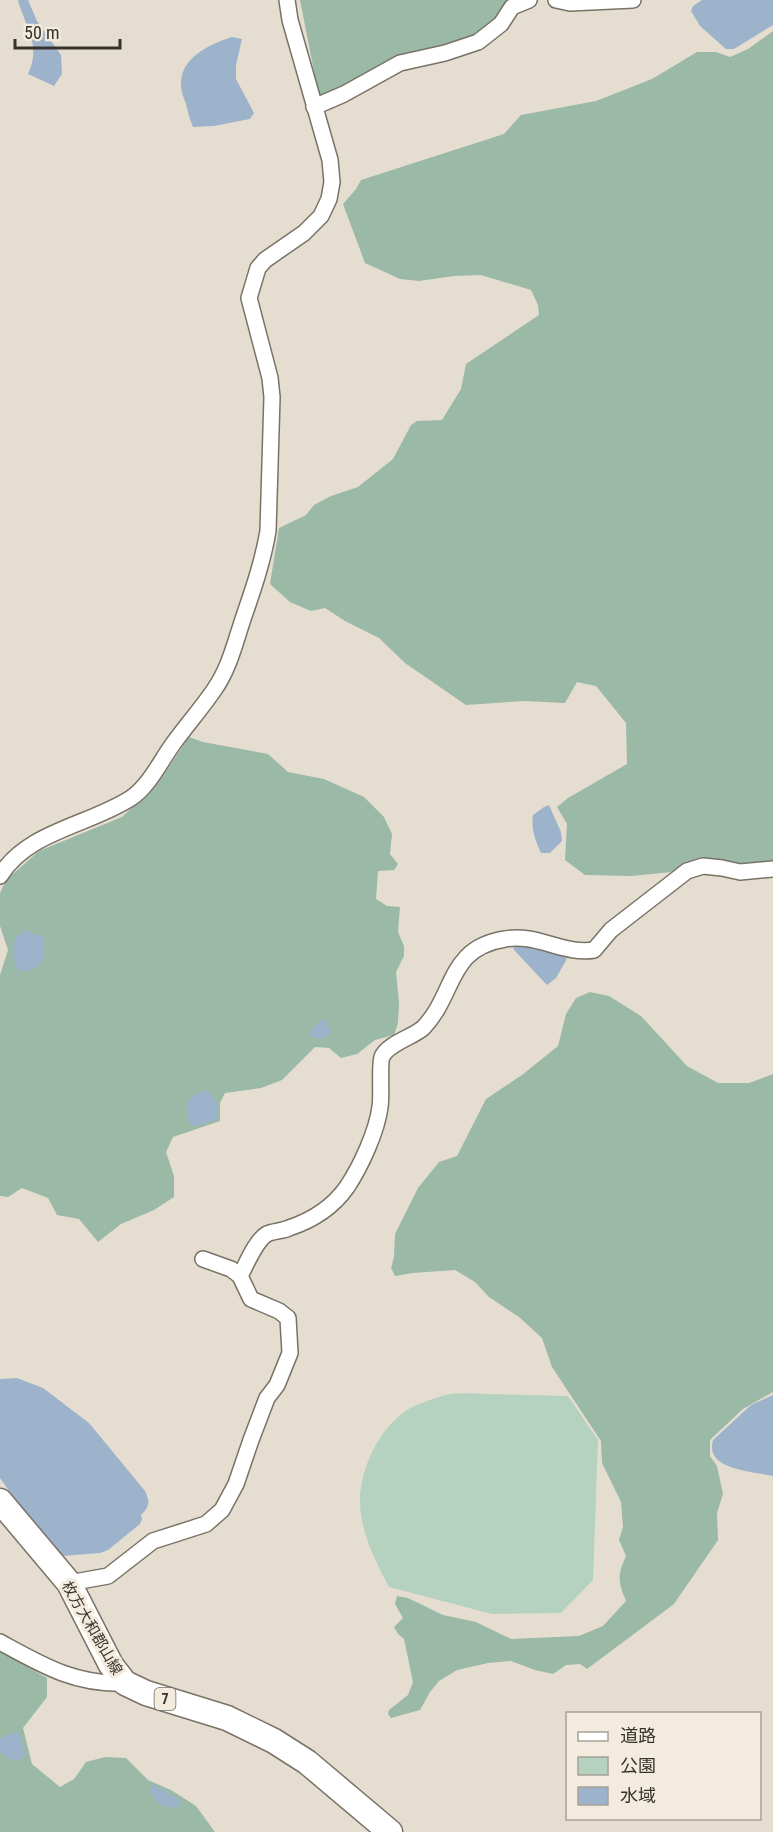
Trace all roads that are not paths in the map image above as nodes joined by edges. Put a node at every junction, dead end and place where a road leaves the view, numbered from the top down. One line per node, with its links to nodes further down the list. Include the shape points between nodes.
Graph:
1 (286, 0): 5 (street)
2 (529, 0): 5 (street, via 512,7 501,24 478,42 400,63)
3 (556, 0): 4 (street)
4 (633, 0)
5 (314, 107): 7 (street, via 330,160 329,199 321,216 304,233 258,268 249,298 272,397 268,531 265,552 227,667 143,787 131,798 40,840)
6 (773, 869): 9 (street, via 740,872 703,866 687,871 611,930 594,950 580,952 526,938 506,938 473,950 461,962 422,1029 388,1049 382,1057 378,1116 348,1186 317,1216 266,1234)
7 (0, 876)
8 (203, 1259): 9 (street)
9 (240, 1276): 11 (street, via 251,1299 288,1318 290,1353 267,1398 222,1510 206,1524 153,1541 108,1576)
10 (0, 1502): 11 (main road, 枚方大和郡山線)
11 (69, 1583): 13 (main road, 枚方大和郡山線, via 111,1665)
12 (0, 1642): 13 (street, via 64,1674 102,1684)
13 (125, 1683): 14 (main road, 枚方大和郡山線 / 7, via 227,1718 274,1741 307,1762)
14 (390, 1832)

